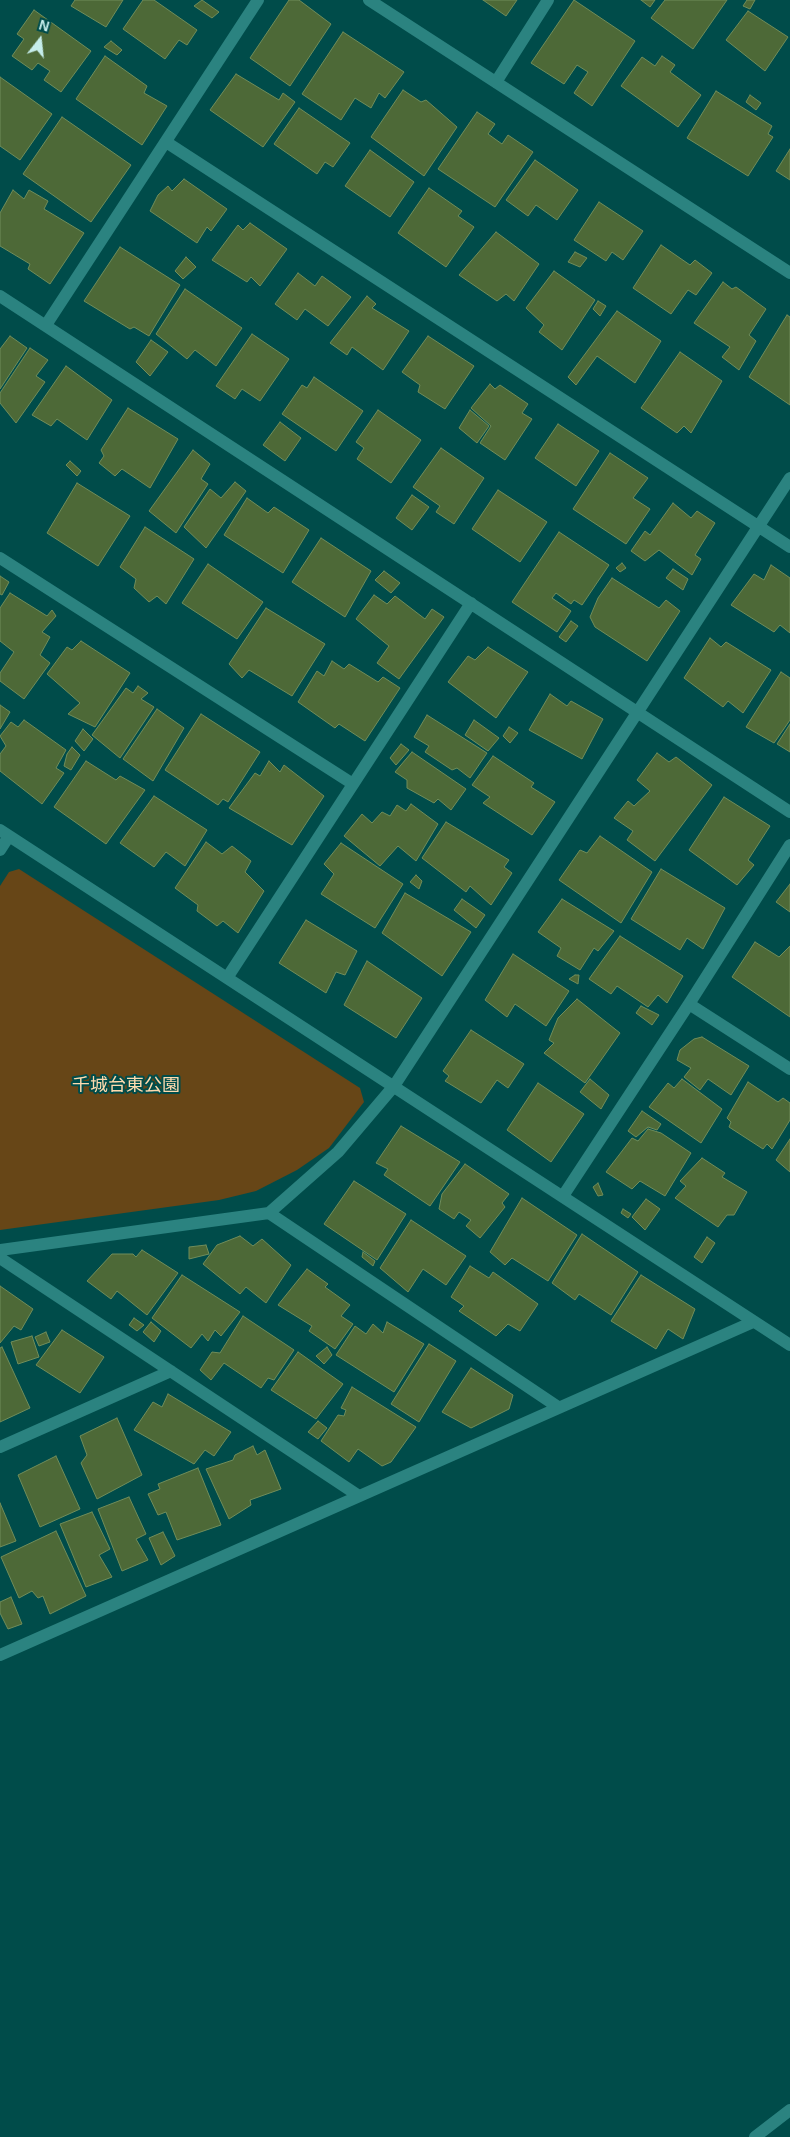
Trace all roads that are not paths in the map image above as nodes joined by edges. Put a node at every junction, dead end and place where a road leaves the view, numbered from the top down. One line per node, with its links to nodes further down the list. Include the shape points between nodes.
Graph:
1 (258, 0): 5 (street)
2 (369, 0): 4 (street)
3 (548, 0): 4 (street)
4 (496, 82): 6 (street)
5 (166, 142): 8 (street); 10 (street)
6 (790, 273)
7 (0, 296): 8 (street)
8 (46, 325): 13 (street)
9 (790, 478): 10 (street)
10 (759, 527): 11 (street); 14 (street)
11 (790, 547)
12 (0, 558): 15 (street)
13 (470, 603): 14 (street); 15 (street)
14 (638, 712): 16 (street); 23 (street)
15 (353, 784): 20 (street)
16 (790, 812)
17 (5, 833): 19 (street); 20 (street)
18 (790, 845): 21 (street)
19 (0, 850)
20 (228, 978): 23 (street)
21 (689, 1004): 22 (street); 24 (street)
22 (790, 1069)
23 (394, 1086): 24 (street); 25 (street, via 338,1152)
24 (563, 1196): 28 (street)
25 (270, 1213): 26 (street); 31 (street)
26 (0, 1250)
27 (0, 1258): 30 (street)
28 (753, 1322): 29 (street); 31 (street)
29 (790, 1345)
30 (171, 1371): 32 (street); 33 (street)
31 (558, 1407): 33 (street)
32 (0, 1447)
33 (359, 1496): 34 (street)
34 (0, 1655)
35 (790, 2110): 36 (street)
36 (755, 2137)

